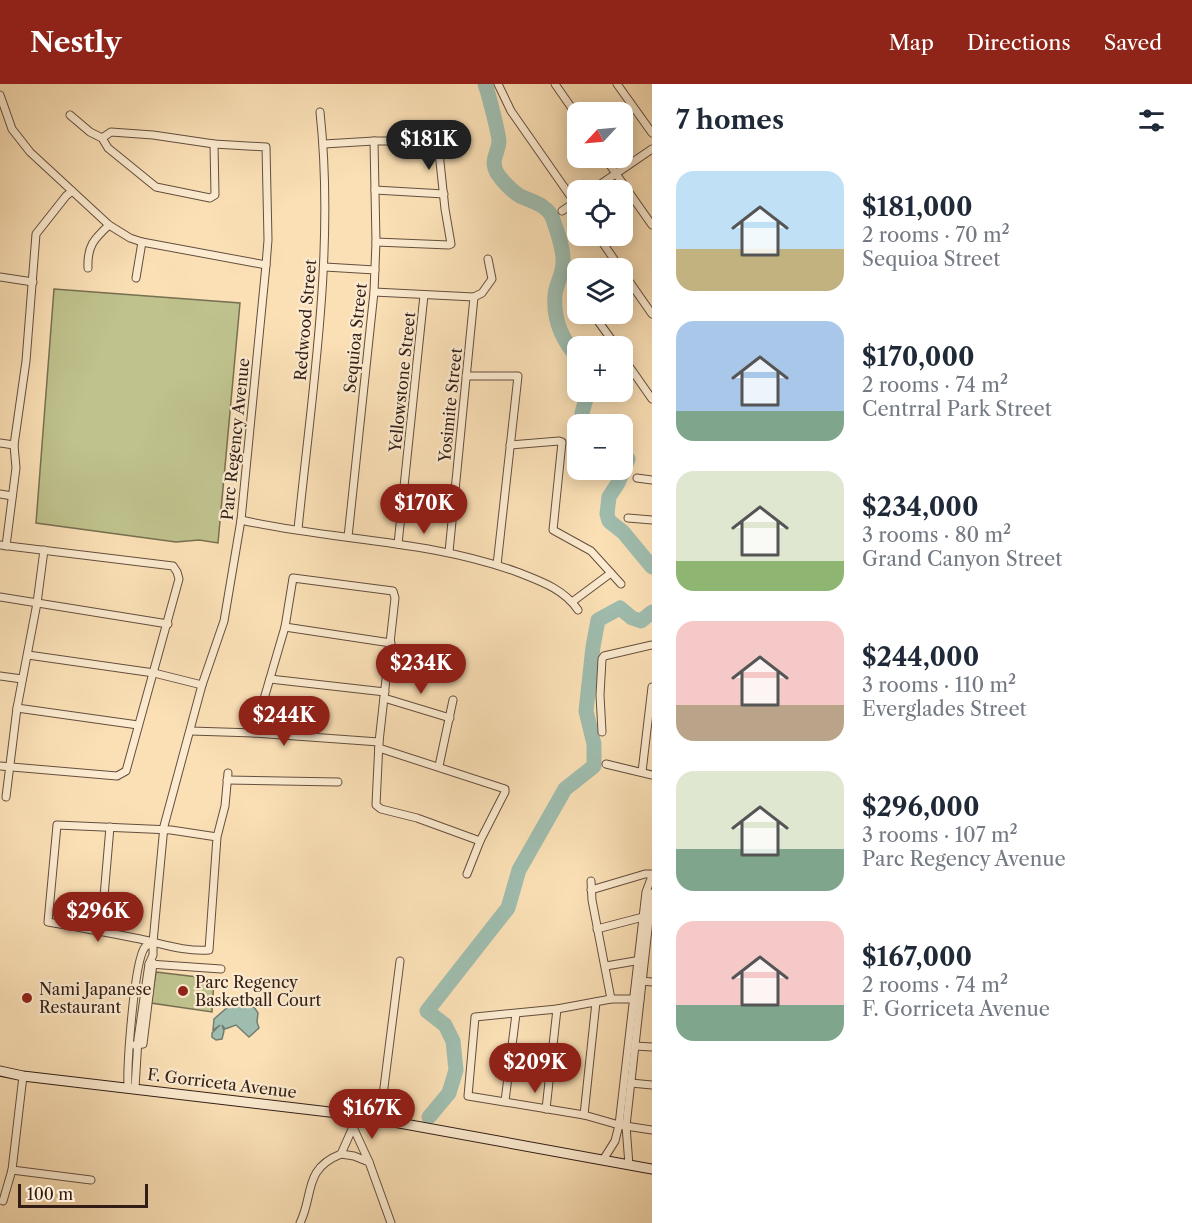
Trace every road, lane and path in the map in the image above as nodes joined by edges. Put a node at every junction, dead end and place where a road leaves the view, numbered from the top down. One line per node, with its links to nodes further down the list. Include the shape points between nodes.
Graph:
1 (498, 84): 17 (street, via 511,111)
2 (555, 84): 5 (street)
3 (617, 84): 8 (street)
4 (0, 95): 19 (street, via 19,140)
5 (568, 102)
6 (320, 112): 12 (street, Redwood Street)
7 (70, 115): 9 (street)
8 (652, 133)
9 (102, 138): 11 (street, via 111,132); 11 (street, via 108,148 156,188 210,198 216,190)
10 (374, 141): 12 (street); 18 (street, Sequioa Street); 20 (street, via 438,143)
11 (214, 144): 28 (street, Parc Regency Avenue, via 266,147)
12 (324, 144): 29 (street, Redwood Street)
13 (652, 149): 15 (street)
14 (612, 168): 15 (street)
15 (616, 174): 16 (street); 24 (street)
16 (607, 180)
17 (567, 189)
18 (375, 190): 20 (street); 26 (street, Sequioa Street)
19 (72, 191): 23 (street); 34 (street, via 36,234)
20 (444, 194): 26 (street, via 452,240 449,246)
21 (567, 208): 22 (street)
22 (562, 211)
23 (109, 225): 25 (street); 30 (street, via 90,247)
24 (652, 225)
25 (142, 242): 28 (street); 33 (street)
26 (376, 242): 31 (street, Sequioa Street)
27 (488, 259): 38 (street, via 492,279)
28 (266, 265): 51 (street, Parc Regency Avenue)
29 (325, 267): 31 (street); 53 (street, Redwood Street)
30 (88, 268)
31 (375, 270): 36 (street, Sequioa Street)
32 (0, 277): 34 (street)
33 (136, 278)
34 (33, 282): 44 (street)
35 (633, 286): 39 (street)
36 (374, 292): 37 (street); 54 (street, Sequioa Street)
37 (424, 295): 38 (street); 55 (street, Yellowstone Street)
38 (474, 297): 41 (street, Yosimite Street)
39 (652, 314)
40 (633, 372): 42 (street)
41 (466, 376): 45 (street, via 518,375); 58 (street, Yosimite Street)
42 (652, 399)
43 (0, 443): 44 (street)
44 (14, 445): 49 (street)
45 (510, 445): 59 (street); 60 (street, via 562,442 553,530 591,551)
46 (637, 478): 47 (street)
47 (652, 480)
48 (0, 494): 49 (street)
49 (12, 496): 56 (street)
50 (628, 518): 52 (street)
51 (241, 520): 53 (street); 75 (street, Parc Regency Avenue, via 224,621)
52 (652, 520)
53 (298, 529): 54 (street)
54 (348, 537): 55 (street)
55 (398, 544): 58 (street)
56 (3, 546): 57 (street)
57 (44, 550): 64 (street); 66 (street, via 173,566 179,579)
58 (449, 552): 59 (street)
59 (497, 565): 63 (street, via 548,584)
60 (611, 573): 61 (street); 63 (street)
61 (621, 584)
62 (0, 597): 64 (street)
63 (572, 602): 65 (street)
64 (38, 603): 66 (street); 70 (street)
65 (578, 610)
66 (168, 624): 71 (street)
67 (285, 627): 68 (street); 68 (street, via 293,578 394,592); 74 (street)
68 (391, 643): 77 (street)
69 (652, 645): 84 (street, via 602,658)
70 (28, 655): 71 (street); 73 (street)
71 (154, 673): 75 (street); 81 (street)
72 (0, 676): 73 (street)
73 (22, 679): 79 (street)
74 (270, 679): 77 (street); 83 (street)
75 (202, 685): 82 (street, Parc Regency Avenue)
76 (652, 687): 90 (street)
77 (384, 695): 80 (street); 85 (street)
78 (453, 700): 80 (street)
79 (17, 708): 81 (street); 89 (street)
80 (450, 718): 88 (street)
81 (138, 725): 89 (street, via 126,771 117,776)
82 (191, 731): 83 (street); 95 (street, Parc Regency Avenue)
83 (254, 732): 85 (street)
84 (602, 732)
85 (379, 745): 88 (street); 97 (street, via 377,807)
86 (606, 764): 90 (street)
87 (0, 766): 89 (street)
88 (439, 766): 97 (street, via 505,789)
89 (10, 767): 93 (street)
90 (642, 772): 91 (street)
91 (652, 775)
92 (338, 782): 96 (street, via 228,777)
93 (6, 797)
94 (110, 827): 95 (street); 103 (street); 103 (street, via 57,825 48,922)
95 (164, 830): 96 (street); 104 (street, Parc Regency Avenue)
96 (217, 837): 104 (street, via 209,950)
97 (480, 841): 98 (street)
98 (467, 874)
99 (652, 875): 101 (street); 102 (street, via 591,886)
100 (652, 893): 105 (street)
101 (644, 917): 102 (street); 105 (street)
102 (597, 929): 109 (street)
103 (101, 931): 104 (street)
104 (153, 942): 107 (street, via 145,946); 108 (street, Parc Regency Avenue)
105 (641, 960): 109 (street); 111 (street); 114 (street)
106 (400, 961): 130 (street)
107 (138, 964): 108 (street); 118 (street)
108 (151, 964): 110 (street); 118 (street, Parc Regency Avenue, via 145,1036 143,1044)
109 (606, 966): 113 (street)
110 (221, 969)
111 (642, 981): 112 (street); 114 (street)
112 (652, 982)
113 (611, 999): 114 (street); 115 (street)
114 (638, 999): 119 (street); 131 (street)
115 (596, 1002): 116 (street); 129 (street)
116 (557, 1009): 117 (street); 127 (street)
117 (516, 1014): 126 (street); 126 (street, via 475,1017 468,1096)
118 (133, 1045): 125 (street)
119 (635, 1046): 120 (street); 123 (street)
120 (652, 1047)
121 (0, 1071): 122 (main road, F. Gorriceta Avenue)
122 (23, 1076): 125 (main road, F. Gorriceta Avenue); 139 (street)
123 (631, 1083): 124 (street); 131 (street)
124 (652, 1084)
125 (131, 1087): 128 (main road, F. Gorriceta Avenue)
126 (506, 1101): 127 (street)
127 (546, 1108): 129 (street)
128 (355, 1115): 130 (main road, F. Gorriceta Avenue); 132 (street)
129 (584, 1115): 131 (street)
130 (380, 1119): 135 (main road, F. Gorriceta Avenue)
131 (622, 1125): 133 (street); 135 (street); 137 (street)
132 (353, 1127): 134 (street); 136 (street)
133 (652, 1130)
134 (341, 1154): 136 (street); 142 (street, via 331,1158 311,1181)
135 (603, 1160): 137 (main road, F. Gorriceta Avenue)
136 (369, 1162): 143 (street)
137 (629, 1165): 138 (main road, F. Gorriceta Avenue)
138 (652, 1169)
139 (12, 1170): 140 (street); 141 (street)
140 (91, 1180)
141 (3, 1201)
142 (300, 1223)
143 (391, 1223)

